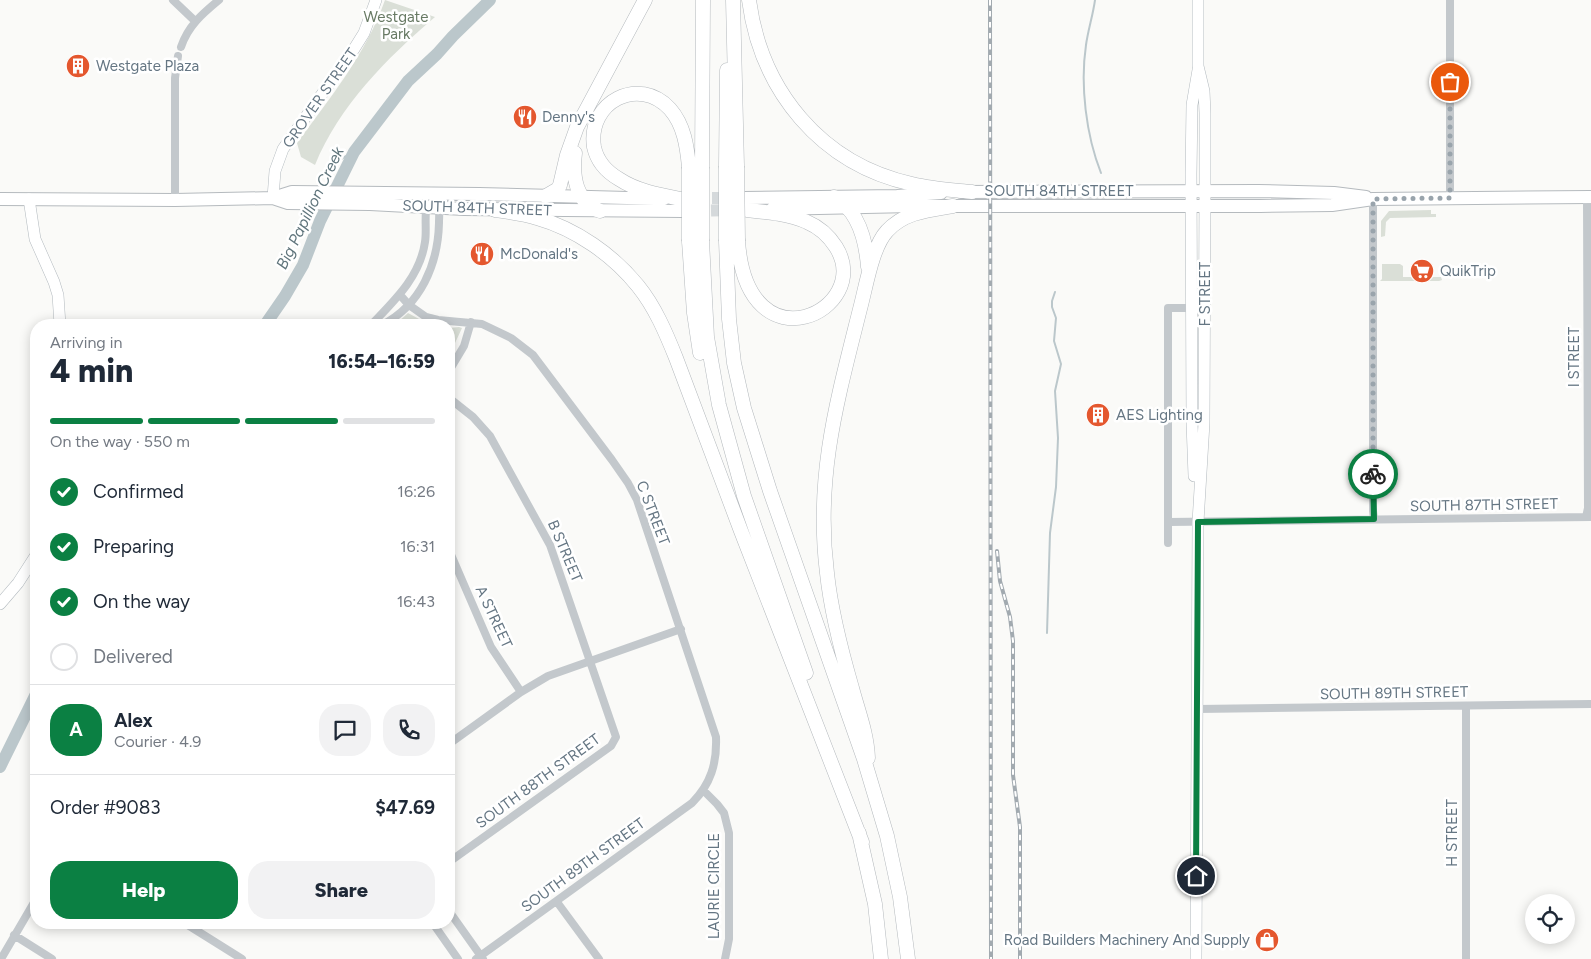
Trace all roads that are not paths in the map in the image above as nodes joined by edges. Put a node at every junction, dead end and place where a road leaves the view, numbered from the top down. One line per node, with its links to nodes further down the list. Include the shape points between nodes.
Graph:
1 (173, 0): 11 (street)
2 (219, 0): 11 (street)
3 (376, 0): 26 (street, GROVER STREET, via 354,49 284,149 275,171)
4 (645, 0): 15 (highway)
5 (703, 0): 17 (highway)
6 (728, 0): 16 (highway)
7 (733, 0): 16 (highway)
8 (749, 0): 20 (highway, via 759,46 773,79 796,113 825,142 849,159 899,181)
9 (1198, 0): 14 (street, F STREET)
10 (1450, 0): 28 (street)
11 (195, 21): 12 (street)
12 (180, 47)
13 (178, 56): 32 (street, via 175,78)
14 (1198, 66): 18 (street, F STREET, via 1192,105); 19 (street, F STREET, via 1204,91)
15 (584, 114): 22 (highway, via 572,139 560,185); 23 (highway, via 574,160)
16 (732, 166): 43 (highway, bridge)
17 (695, 167): 33 (highway, via 682,128 671,110 653,97 627,95 612,101 600,116 594,143 603,166 632,186); 74 (highway, bridge, via 695,242 714,383 730,449)
18 (1192, 191): 19 (main road, SOUTH 84TH STREET); 20 (main road, SOUTH 84TH STREET); 36 (street, F STREET)
19 (1205, 191): 31 (main road, SOUTH 84TH STREET, via 1334,193); 37 (street, F STREET)
20 (972, 192): 24 (main road, SOUTH 84TH STREET)
21 (434, 193): 22 (main road, SOUTH 84TH STREET); 27 (main road, SOUTH 84TH STREET, via 376,192); 38 (street); 39 (street)
22 (546, 196): 23 (main road, SOUTH 84TH STREET)
23 (582, 196): 33 (main road, SOUTH 84TH STREET); 42 (highway, via 587,205)
24 (834, 197): 34 (main road, SOUTH 84TH STREET); 40 (highway)
25 (1589, 197): 28 (main road, SOUTH 84TH STREET); 56 (street, I STREET)
26 (273, 198): 27 (main road, SOUTH 84TH STREET); 32 (main road, SOUTH 84TH STREET)
27 (290, 198): 38 (main road, SOUTH 84TH STREET)
28 (1450, 198): 31 (main road, SOUTH 84TH STREET)
29 (0, 199): 30 (main road, SOUTH 84TH STREET)
30 (29, 199): 32 (main road, SOUTH 84TH STREET); 48 (street, via 34,240 54,282)
31 (1373, 199): 37 (main road, SOUTH 84TH STREET, via 1332,205); 57 (street)
32 (175, 200)
33 (682, 203): 42 (main road, SOUTH 84TH STREET)
34 (745, 206): 40 (main road, SOUTH 84TH STREET); 43 (highway, via 796,218 826,234 842,261 838,291 816,314 790,318 772,313 758,303 748,287)
35 (953, 206): 36 (main road, SOUTH 84TH STREET); 40 (main road, SOUTH 84TH STREET); 44 (highway, via 914,213 887,230 876,250)
36 (1192, 206): 37 (main road, SOUTH 84TH STREET); 47 (street, F STREET)
37 (1205, 206): 59 (street, F STREET, via 1204,423)
38 (426, 207): 39 (main road, SOUTH 84TH STREET); 45 (street, via 422,255)
39 (440, 207): 41 (main road, SOUTH 84TH STREET); 46 (street, via 432,266)
40 (849, 208): 44 (highway, via 866,246)
41 (496, 210): 42 (main road, SOUTH 84TH STREET); 74 (highway, via 543,220 585,240 626,272 648,301 676,358)
42 (600, 211)
43 (732, 241): 72 (highway, via 728,320 744,408)
44 (865, 290): 72 (highway, via 832,423 823,513 830,596 867,740)
45 (400, 295): 46 (street, C STREET); 49 (street)
46 (409, 305): 50 (street); 51 (street, C STREET)
47 (1192, 308): 58 (street, via 1168,308); 59 (street, F STREET, via 1192,423)
48 (60, 319)
49 (377, 319)
50 (390, 319)
51 (432, 319)
52 (455, 321): 53 (street, C STREET)
53 (471, 322): 54 (street, via 464,346); 64 (street, C STREET, via 502,333 532,355 628,483 637,500)
54 (455, 361)
55 (455, 403): 65 (street, B STREET, via 490,436 542,529)
56 (1589, 517): 57 (street, SOUTH 87TH STREET)
57 (1374, 519): 59 (street, SOUTH 87TH STREET)
58 (1169, 522): 59 (street, SOUTH 87TH STREET); 60 (street)
59 (1198, 522): 69 (street, F STREET)
60 (1168, 543)
61 (455, 564): 66 (street, A STREET, via 491,647)
62 (30, 566): 63 (street)
63 (2, 596)
64 (680, 629): 65 (street); 73 (street, C STREET, via 716,737 715,765)
65 (590, 660): 66 (street, via 548,676); 70 (street, B STREET)
66 (521, 692): 71 (street)
67 (1591, 704): 68 (street, SOUTH 89TH STREET)
68 (1466, 706): 69 (street, SOUTH 89TH STREET); 92 (street, H STREET)
69 (1198, 709): 91 (street, F STREET)
70 (616, 737): 75 (street, SOUTH 88TH STREET, via 611,746)
71 (455, 740)
72 (868, 773): 90 (highway, via 895,869)
73 (703, 790): 76 (street, SOUTH 89TH STREET, via 692,803); 88 (street, LAURIE CIRCLE, via 724,813 729,833)
74 (862, 842): 89 (highway, via 875,904)
75 (455, 858)
76 (557, 902): 82 (street, SOUTH 89TH STREET); 87 (street)
77 (30, 909): 81 (street)
78 (455, 921): 82 (street)
79 (194, 929): 85 (street)
80 (437, 929): 86 (street)
81 (14, 935): 83 (street); 84 (street)
82 (480, 958)
83 (1, 959)
84 (52, 959)
85 (242, 959)
86 (458, 959)
87 (600, 959)
88 (725, 959)
89 (881, 959)
90 (908, 959)
91 (1196, 959)
92 (1466, 959)

